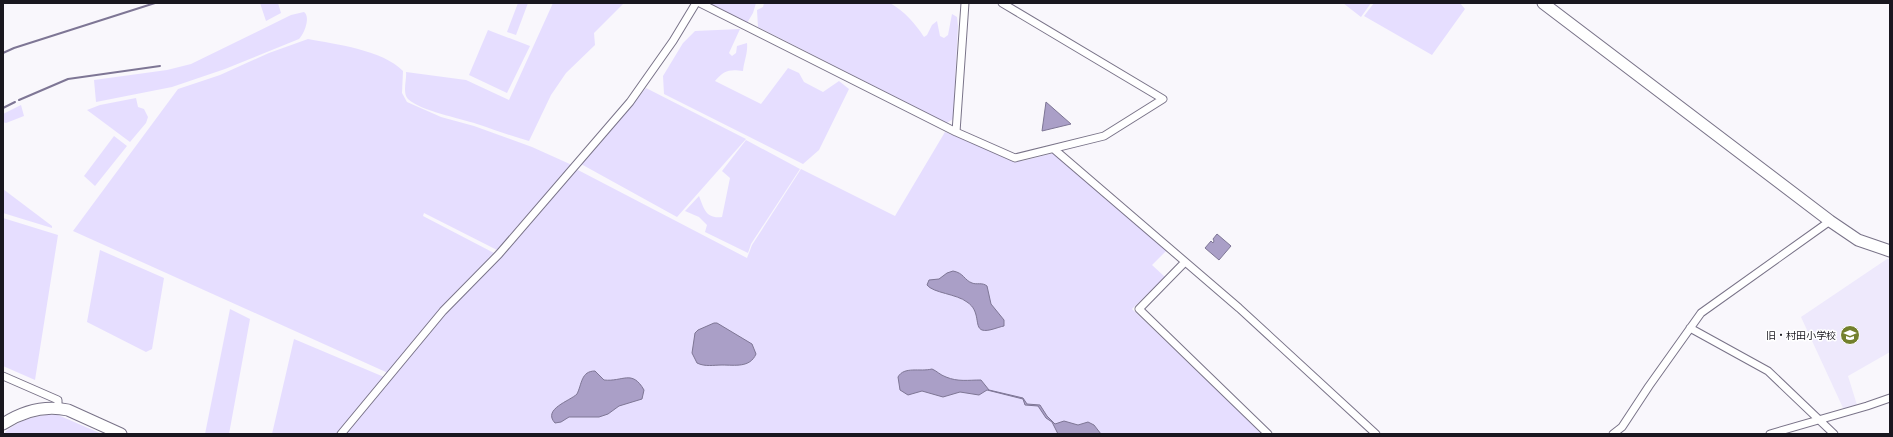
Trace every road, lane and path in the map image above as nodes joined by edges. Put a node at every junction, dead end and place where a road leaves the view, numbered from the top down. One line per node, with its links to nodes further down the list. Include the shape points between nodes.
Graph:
1 (696, 3): 19 (street, via 630,102 499,254 443,311)
2 (700, 3): 6 (street)
3 (965, 3): 6 (street)
4 (1002, 3): 7 (street, via 1163,100 1111,134)
5 (1543, 3): 8 (street)
6 (956, 132): 7 (street, via 1015,158)
7 (1055, 150): 10 (street)
8 (1830, 221): 9 (street, via 1858,240); 11 (street, via 1701,313)
9 (1890, 251)
10 (1185, 262): 20 (street, via 1139,309); 21 (street)
11 (1690, 328): 15 (street, via 1768,371); 22 (street, via 1622,427)
12 (3, 376): 14 (street, via 58,400)
13 (1890, 398): 15 (street)
14 (58, 408): 16 (street, via 29,411); 18 (street)
15 (1818, 420): 17 (street); 23 (street)
16 (3, 424)
17 (1774, 433)
18 (121, 434)
19 (340, 434)
20 (1268, 434)
21 (1376, 434)
22 (1613, 434)
23 (1834, 434)

